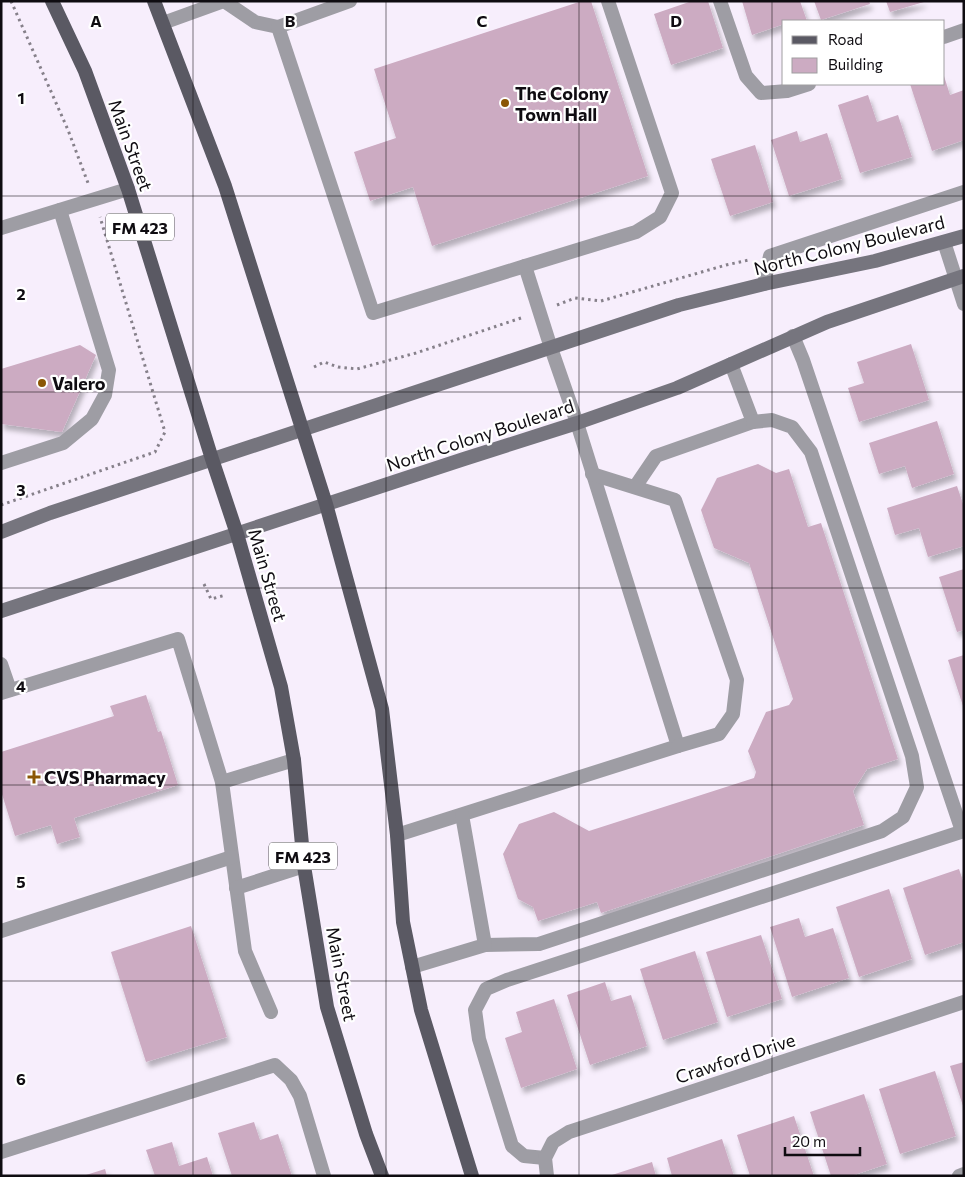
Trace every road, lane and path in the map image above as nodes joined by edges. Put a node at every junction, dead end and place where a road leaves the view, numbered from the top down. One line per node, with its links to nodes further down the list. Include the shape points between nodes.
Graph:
1 (52, 1): 12 (main road, Main Street / FM 423, via 85,71)
2 (154, 1): 7 (main road)
3 (224, 1): 7 (street); 8 (street, via 254,22)
4 (350, 1): 8 (street)
5 (608, 1): 18 (street, via 672,193 660,217 636,232)
6 (720, 1): 11 (street, via 746,76 761,93 787,91)
7 (163, 23): 27 (main road, via 226,186)
8 (278, 27): 18 (street, via 373,314)
9 (964, 30): 10 (street)
10 (945, 37)
11 (805, 85)
12 (128, 189): 14 (street); 28 (main road, Main Street / FM 423)
13 (964, 192): 20 (street, via 770,256)
14 (60, 210): 15 (street); 29 (street, via 109,370 105,395 92,418 63,443)
15 (1, 228)
16 (964, 236): 17 (main road, North Colony Boulevard)
17 (944, 242): 19 (street); 20 (main road, North Colony Boulevard, via 875,261)
18 (525, 266): 23 (street)
19 (960, 277): 21 (street); 22 (main road, North Colony Boulevard)
20 (764, 284): 23 (main road, North Colony Boulevard, via 679,305)
21 (964, 304)
22 (793, 336): 24 (main road, North Colony Boulevard); 44 (street)
23 (551, 348): 26 (street); 27 (main road, North Colony Boulevard)
24 (731, 364): 25 (street); 26 (main road, North Colony Boulevard, via 677,388)
25 (753, 422): 31 (street, via 656,456); 50 (street, via 772,420 792,427 811,452 912,756 917,787 903,816 882,831 540,944)
26 (577, 423): 30 (street); 32 (main road, North Colony Boulevard)
27 (302, 430): 28 (main road, North Colony Boulevard); 32 (main road)
28 (212, 459): 33 (main road, North Colony Boulevard); 34 (main road, Main Street / FM 423)
29 (1, 463)
30 (592, 474): 31 (street); 40 (street)
31 (635, 487): 40 (street, via 675,500 737,680 733,714 718,734)
32 (326, 504): 34 (main road, North Colony Boulevard); 45 (main road, via 382,709)
33 (1, 532)
34 (237, 534): 37 (main road, North Colony Boulevard); 41 (main road, Main Street / FM 423, via 280,687)
35 (204, 584): 36 (path, via 211,599)
36 (226, 595)
37 (1, 611)
38 (1, 664): 39 (street)
39 (6, 691): 42 (street, via 178,639)
40 (678, 746): 43 (street)
41 (294, 760): 42 (street); 47 (main road, Main Street / FM 423)
42 (222, 782): 46 (street)
43 (462, 815): 45 (street); 50 (street)
44 (963, 831): 55 (street, via 526,973 486,989 475,1010 479,1039 512,1146 524,1156)
45 (397, 835): 51 (main road, via 403,922)
46 (232, 856): 48 (street); 49 (street)
47 (304, 866): 48 (street); 58 (main road, Main Street / FM 423, via 327,1007)
48 (236, 888): 53 (street, via 245,951)
49 (1, 931)
50 (485, 945): 51 (street)
51 (412, 967): 59 (main road, via 421,1010)
52 (964, 1002): 55 (street, Crawford Drive, via 569,1132 553,1142)
53 (271, 1012)
54 (1, 1152): 57 (street, via 275,1065 291,1080 300,1096)
55 (545, 1158): 60 (street)
56 (964, 1174): 61 (street)
57 (324, 1176)
58 (382, 1176)
59 (472, 1176)
60 (547, 1176)
61 (958, 1176)

